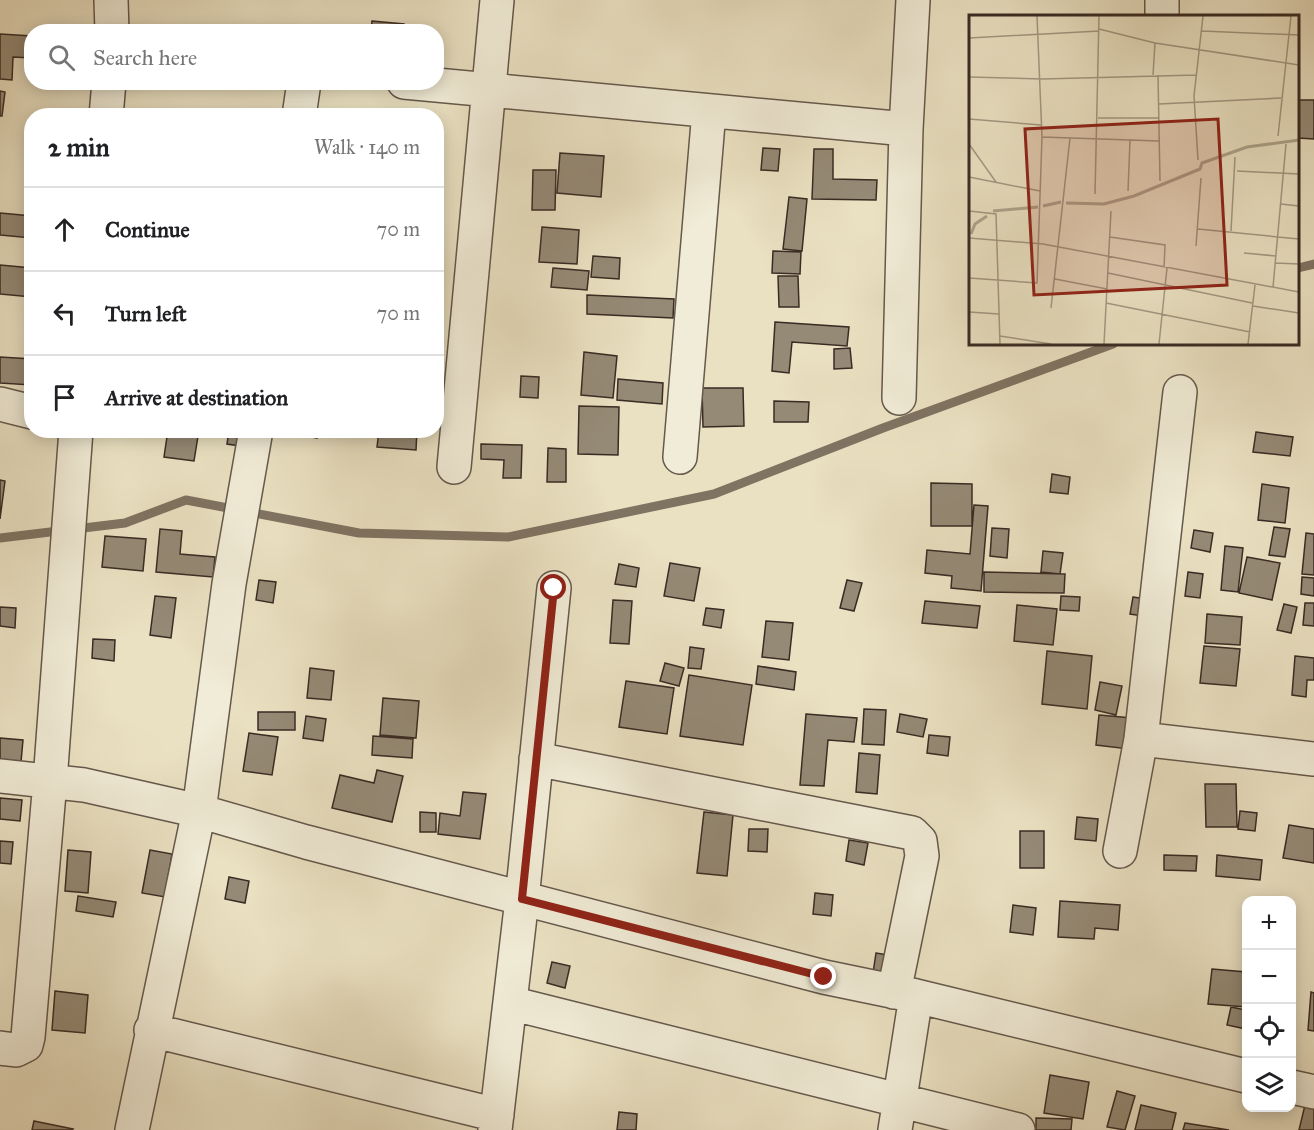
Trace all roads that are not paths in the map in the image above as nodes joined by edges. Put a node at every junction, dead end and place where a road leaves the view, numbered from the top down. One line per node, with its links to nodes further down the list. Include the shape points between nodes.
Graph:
1 (111, 0): 4 (street)
2 (497, 0): 8 (street)
3 (913, 0): 12 (street)
4 (112, 24)
5 (444, 86): 8 (street)
6 (108, 90): 9 (street)
7 (303, 90): 10 (street)
8 (489, 90): 11 (street); 20 (street)
9 (107, 108)
10 (300, 108)
11 (709, 111): 12 (street); 19 (street)
12 (906, 129): 14 (street)
13 (1180, 392): 22 (street)
14 (899, 398)
15 (0, 404): 16 (street)
16 (24, 410)
17 (75, 438): 26 (street)
18 (255, 438): 27 (street, via 229,584)
19 (680, 457)
20 (453, 467)
21 (554, 588): 23 (street)
22 (1141, 739): 24 (street); 28 (street)
23 (536, 759): 29 (street); 30 (street, via 912,833 920,841 922,856)
24 (1314, 759)
25 (0, 776): 26 (street)
26 (50, 781): 27 (street); 33 (street, via 28,1037 26,1046 16,1050)
27 (199, 811): 29 (street); 32 (street)
28 (1120, 851)
29 (522, 899): 30 (street, via 824,977); 31 (street)
30 (905, 994): 34 (street); 37 (street)
31 (510, 1003): 37 (street); 38 (street)
32 (152, 1030): 38 (street); 39 (street)
33 (0, 1048)
34 (1242, 1075)
35 (1296, 1088): 36 (street)
36 (1314, 1092)
37 (898, 1115): 40 (street)
38 (496, 1123)
39 (132, 1130)
40 (1018, 1130)

